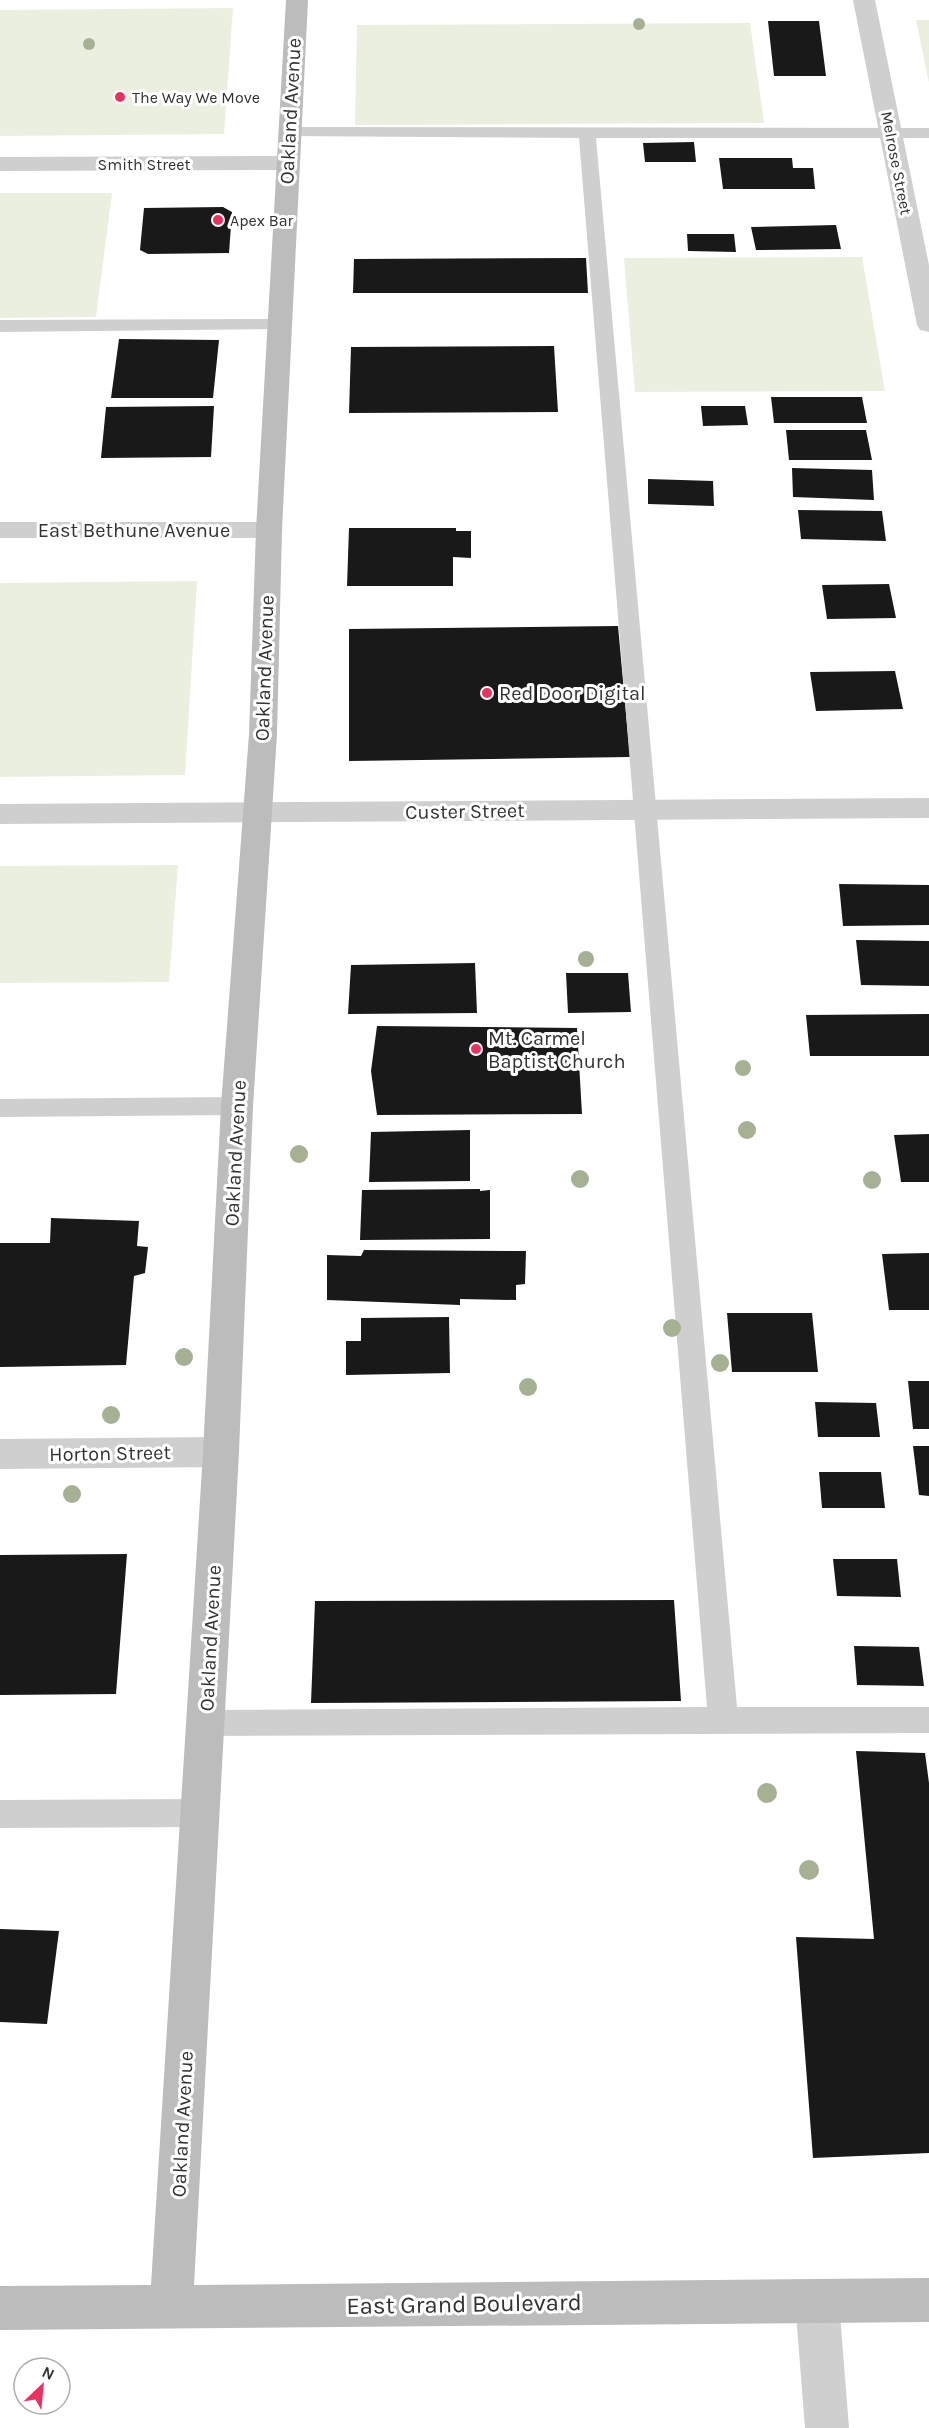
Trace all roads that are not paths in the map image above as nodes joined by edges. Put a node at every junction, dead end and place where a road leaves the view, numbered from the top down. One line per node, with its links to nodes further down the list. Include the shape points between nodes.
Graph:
1 (297, 0): 3 (street, Oakland Avenue)
2 (864, 0): 5 (street, Melrose Street)
3 (289, 132): 4 (lane); 7 (street, Oakland Avenue)
4 (587, 133): 5 (lane); 15 (lane)
5 (891, 133): 6 (lane); 10 (street, Melrose Street)
6 (929, 133)
7 (287, 163): 8 (street, Smith Street); 9 (street, Oakland Avenue)
8 (0, 164)
9 (279, 325): 11 (lane); 13 (street, Oakland Avenue)
10 (929, 325)
11 (0, 327)
12 (0, 530): 13 (street, East Bethune Avenue)
13 (269, 530): 16 (street, Oakland Avenue, via 263,734)
14 (929, 808): 15 (street, Custer Street)
15 (646, 810): 16 (street, Custer Street); 22 (lane)
16 (256, 813): 17 (street, Custer Street); 18 (street, Oakland Avenue)
17 (0, 814)
18 (237, 1106): 19 (lane); 20 (street, Oakland Avenue)
19 (0, 1108)
20 (220, 1452): 21 (street, Horton Street); 24 (street, Oakland Avenue)
21 (0, 1454)
22 (723, 1719): 23 (lane); 24 (lane)
23 (929, 1720)
24 (205, 1723): 26 (street, Oakland Avenue)
25 (0, 1814): 26 (lane)
26 (200, 1814): 29 (street, Oakland Avenue)
27 (929, 2300): 28 (street, East Grand Boulevard)
28 (817, 2301): 29 (street, East Grand Boulevard); 31 (street)
29 (171, 2306): 30 (street, East Grand Boulevard)
30 (0, 2308)
31 (827, 2428)

